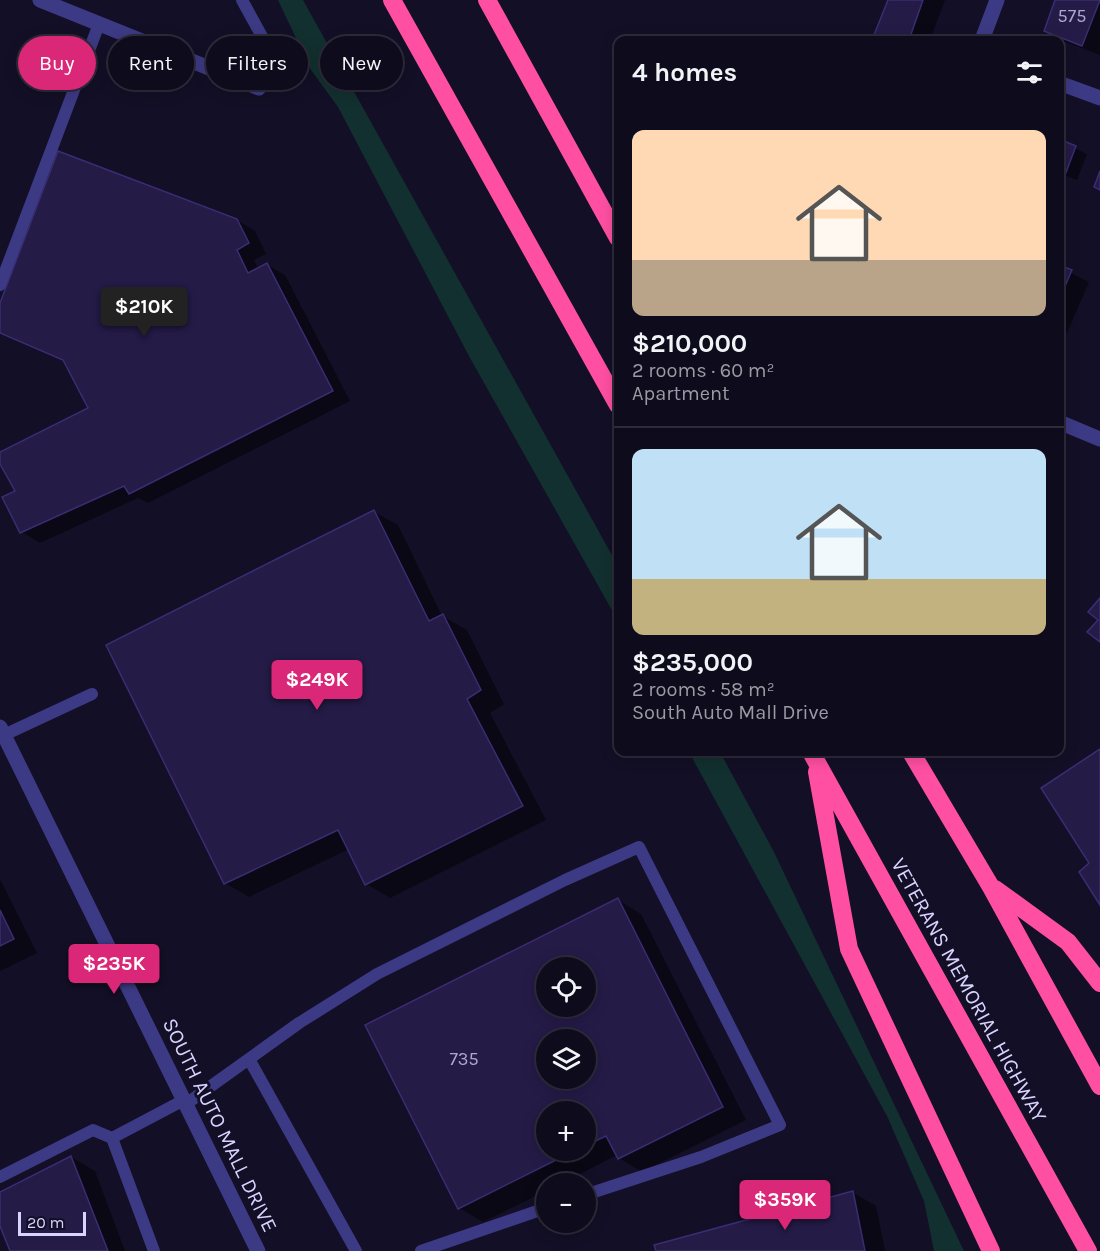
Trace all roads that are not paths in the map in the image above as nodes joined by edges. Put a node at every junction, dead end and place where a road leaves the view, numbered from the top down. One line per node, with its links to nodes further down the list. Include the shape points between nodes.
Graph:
1 (40, 0): 6 (street)
2 (242, 0): 7 (lane)
3 (392, 0): 14 (highway)
4 (487, 0): 12 (highway)
5 (997, 0): 8 (street)
6 (99, 24): 9 (street); 13 (lane)
7 (262, 36)
8 (984, 36)
9 (206, 67)
10 (1064, 85): 11 (street)
11 (1100, 98)
12 (614, 231)
13 (0, 285)
14 (614, 398)
15 (1064, 424): 16 (street)
16 (1100, 439)
17 (92, 694): 18 (lane)
18 (2, 731): 26 (street, SOUTH AUTO MALL DRIVE)
19 (812, 756): 35 (highway, via 849,949)
20 (813, 756): 36 (highway, VETERANS MEMORIAL HIGHWAY)
21 (913, 756): 22 (highway)
22 (991, 887): 23 (highway, via 1068,942); 25 (highway)
23 (1100, 984)
24 (249, 1059): 26 (lane); 29 (lane, via 377,974 639,847 780,1125 701,1157); 33 (lane)
25 (1100, 1086)
26 (185, 1102): 27 (lane); 32 (street, SOUTH AUTO MALL DRIVE)
27 (112, 1138): 28 (lane, via 93,1130); 31 (lane)
28 (0, 1177)
29 (596, 1191)
30 (536, 1211): 34 (lane)
31 (154, 1251)
32 (258, 1251)
33 (356, 1251)
34 (421, 1251)
35 (991, 1251)
36 (1088, 1251)

